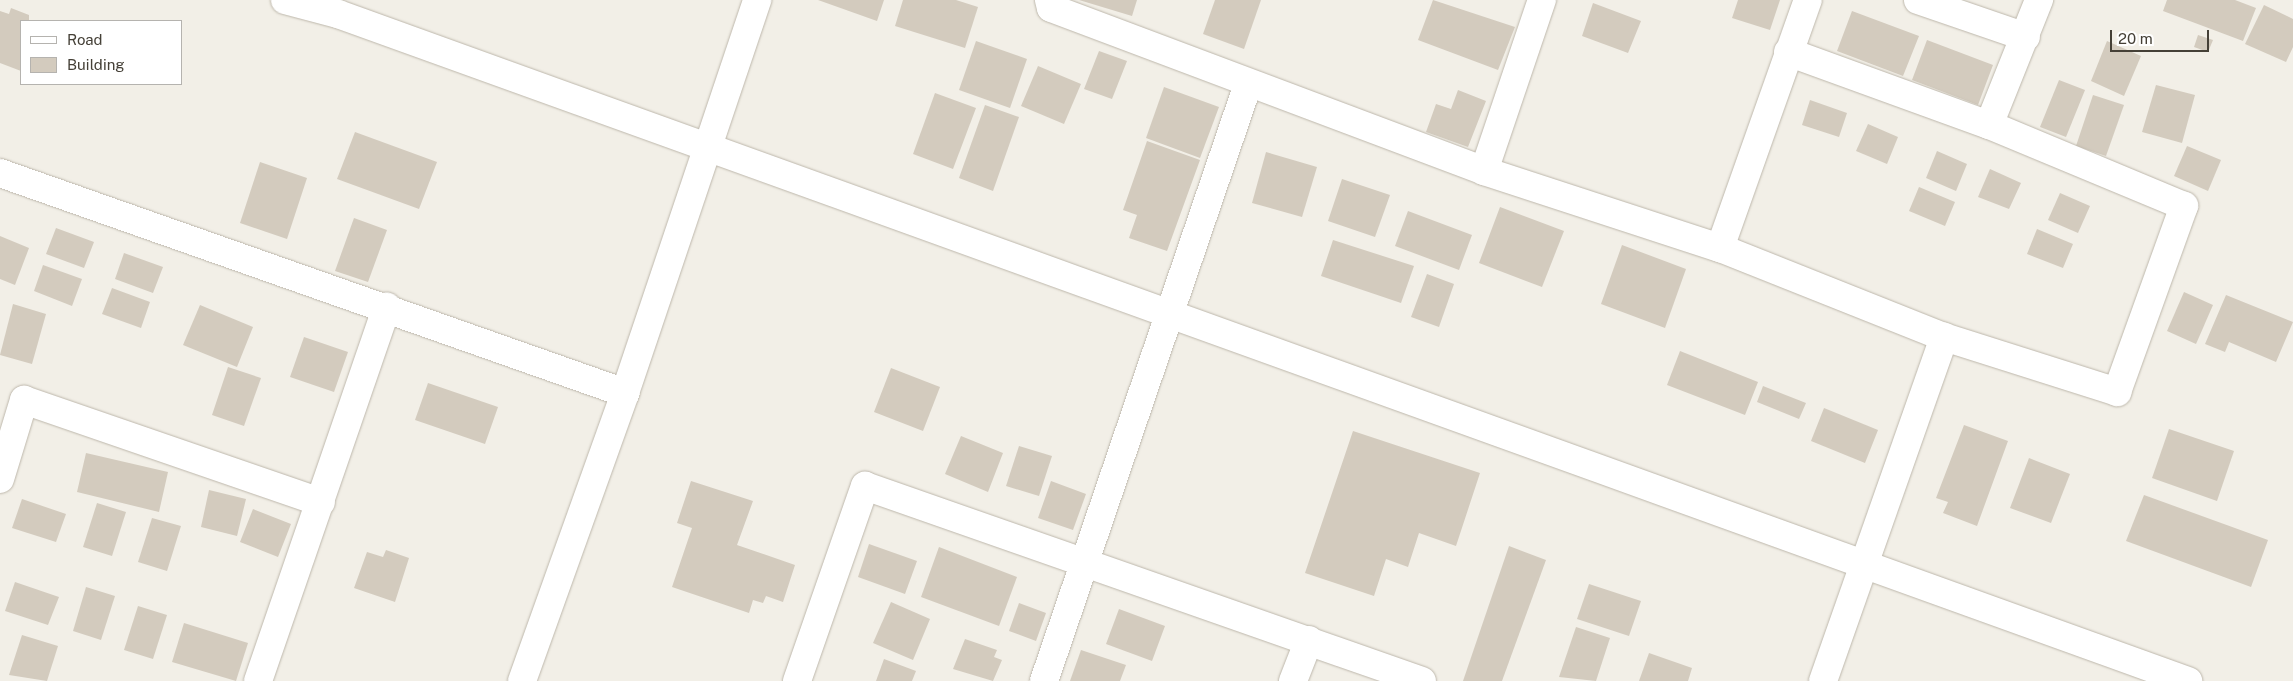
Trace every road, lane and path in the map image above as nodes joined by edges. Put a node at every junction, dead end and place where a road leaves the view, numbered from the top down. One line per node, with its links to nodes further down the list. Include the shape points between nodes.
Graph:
1 (285, 0): 12 (street, via 338,14)
2 (757, 0): 12 (street)
3 (1049, 0): 10 (street, via 1051,8)
4 (1542, 0): 13 (street)
5 (1808, 0): 9 (street)
6 (1918, 0): 8 (street)
7 (2039, 0): 8 (street)
8 (2026, 37): 11 (street)
9 (1788, 52): 11 (street); 15 (street)
10 (1248, 84): 13 (street); 17 (street)
11 (1989, 125): 18 (street, via 2184,206 2117,392)
12 (705, 147): 17 (street); 19 (street)
13 (1484, 171): 15 (street)
14 (0, 172): 16 (street)
15 (1720, 248): 18 (street)
16 (387, 307): 19 (street); 21 (street)
17 (1167, 312): 22 (street); 23 (street)
18 (1944, 337): 23 (street)
19 (625, 393): 26 (street)
20 (1, 475): 21 (street, via 24,400)
21 (321, 502): 25 (street)
22 (1086, 561): 24 (street); 27 (street, via 866,486); 28 (street)
23 (1866, 565): 31 (street); 32 (street)
24 (1309, 640): 29 (street); 30 (street)
25 (258, 681)
26 (522, 681)
27 (797, 681)
28 (1044, 681)
29 (1294, 681)
30 (1422, 681)
31 (1823, 681)
32 (2188, 681)

